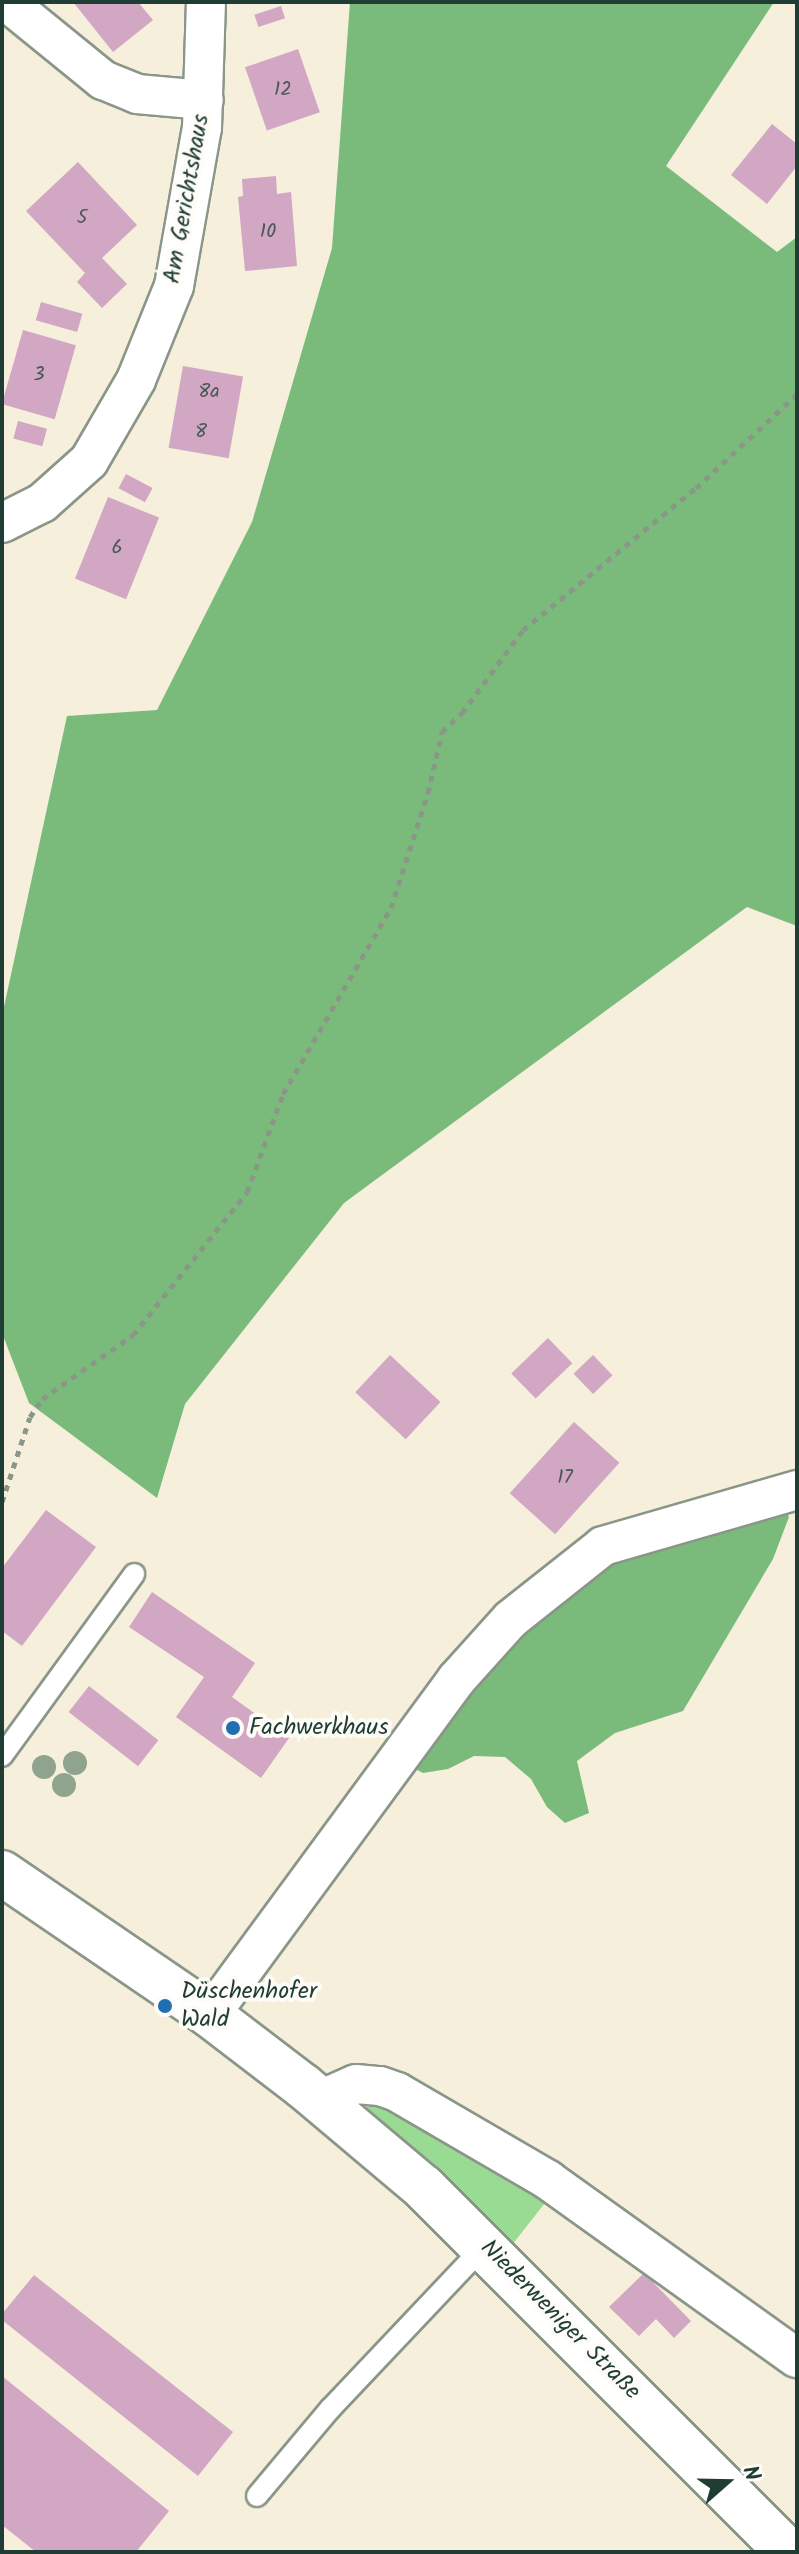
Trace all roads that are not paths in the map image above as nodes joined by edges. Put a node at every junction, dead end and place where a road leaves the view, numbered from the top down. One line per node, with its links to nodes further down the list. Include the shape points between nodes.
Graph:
1 (7, 2): 3 (street, via 103,80 137,94)
2 (206, 2): 3 (street, Am Gerichtshaus)
3 (204, 100): 4 (street, Am Gerichtshaus, via 174,286 136,380 89,461 42,503)
4 (2, 523)
5 (797, 1490): 9 (street, via 603,1546 511,1619 456,1680)
6 (134, 1574): 7 (lane)
7 (2, 1756)
8 (2, 1873): 9 (street, Niederweniger Straße)
9 (210, 2015): 10 (street, Niederweniger Straße)
10 (320, 2100): 11 (street, Niederweniger Straße); 12 (street, via 356,2084 397,2092 548,2180)
11 (485, 2245): 13 (lane, via 330,2409); 14 (street, Niederweniger Straße)
12 (797, 2358)
13 (257, 2496)
14 (788, 2552)

